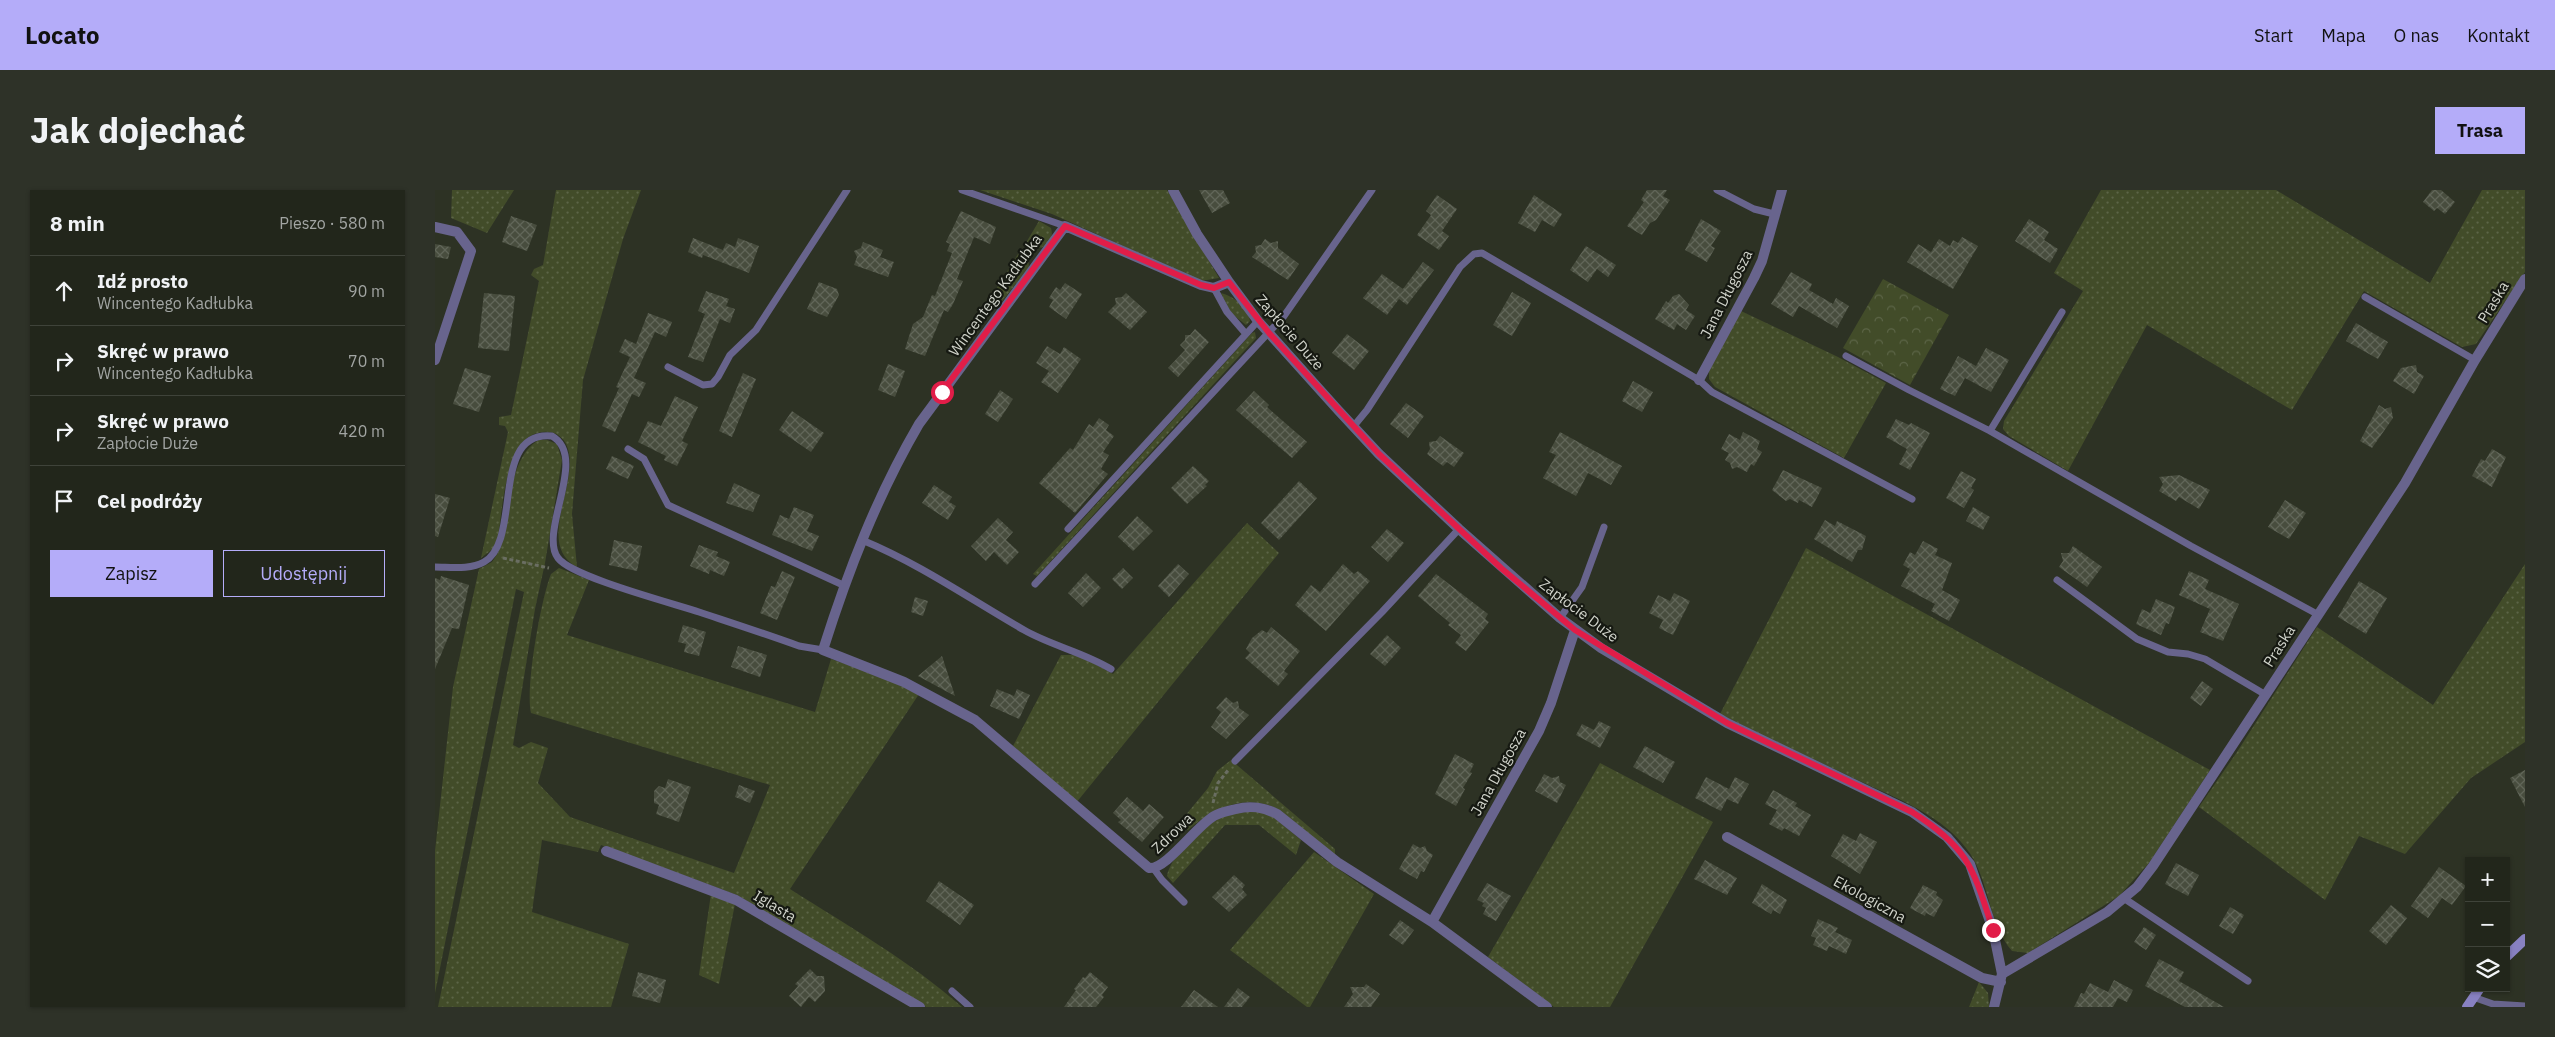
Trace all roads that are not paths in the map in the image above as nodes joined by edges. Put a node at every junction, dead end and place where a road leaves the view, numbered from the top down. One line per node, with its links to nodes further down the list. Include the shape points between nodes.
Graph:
1 (847, 190): 21 (lane, via 755,330 729,355 712,384 703,385)
2 (962, 190): 8 (lane)
3 (1173, 190): 11 (street, Zapłocie Duże)
4 (1373, 190): 16 (lane)
5 (1717, 190): 7 (lane, via 1755,210)
6 (1782, 190): 7 (street, Jana Długosza)
7 (1774, 214): 22 (street, Jana Długosza, via 1762,261)
8 (1065, 226): 12 (street); 30 (street, Wincentego Kadłubka, via 919,424 899,458)
9 (435, 227): 19 (street, via 457,232 471,252)
10 (2525, 280): 20 (street, Praska)
11 (1229, 282): 12 (street); 15 (street, Zapłocie Duże)
12 (1214, 288): 17 (lane, via 1230,317)
13 (2365, 297): 20 (lane)
14 (2062, 312): 24 (lane)
15 (1258, 321): 16 (street, Zapłocie Duże); 17 (lane)
16 (1269, 333): 23 (street, Zapłocie Duże); 33 (lane)
17 (1246, 334): 28 (lane)
18 (1846, 356): 24 (lane)
19 (435, 360)
20 (2475, 360): 35 (street, Praska, via 2405,483)
21 (668, 367)
22 (1699, 380): 23 (lane, via 1490,257 1474,254 1460,267); 26 (lane, via 1712,392)
23 (1353, 427): 29 (street, Zapłocie Duże)
24 (1990, 431): 35 (lane)
25 (628, 449): 34 (lane, via 644,459 668,505)
26 (1912, 499)
27 (1604, 527): 36 (lane, via 1582,587)
28 (1068, 529)
29 (1459, 529): 36 (street, Zapłocie Duże); 41 (lane)
30 (862, 540): 34 (street, Wincentego Kadłubka); 39 (lane, via 921,567 1047,642 1081,653)
31 (435, 567): 38 (lane, via 478,564 492,555 501,538 511,477 521,450 534,438 552,436 561,443 566,457 554,536 556,556 561,561 626,589 799,646)
32 (2057, 580): 40 (lane, via 2137,639 2168,652 2205,659)
33 (1035, 584)
34 (843, 585): 38 (street, Wincentego Kadłubka)
35 (2317, 614): 40 (street, Praska)
36 (1560, 618): 37 (street, Zapłocie Duże)
37 (1575, 630): 47 (street, Jana Długosza, via 1539,730); 50 (street, Zapłocie Duże, via 1727,723 1933,825 1970,864 1993,930)
38 (823, 650): 44 (street, Zdrowa, via 904,682 975,720 1144,865)
39 (1111, 669)
40 (2266, 695): 45 (street, Praska, via 2153,866)
41 (1235, 761)
42 (1727, 837): 50 (street, Ekologiczna, via 1982,978)
43 (606, 851): 55 (street, Iglasta, via 736,900)
44 (1154, 869): 46 (lane); 47 (street, Zdrowa, via 1213,816 1241,808 1265,808 1337,862)
45 (2125, 899): 50 (street, Praska); 51 (lane)
46 (1184, 902)
47 (1432, 922): 57 (street, Zdrowa)
48 (2525, 940): 49 (street)
49 (2510, 953)
50 (2002, 978): 58 (street, Zapłocie Duże)
51 (2248, 982)
52 (952, 991): 56 (lane)
53 (2476, 992): 54 (lane, via 2493,1004); 59 (street)
54 (2525, 1006)
55 (919, 1007)
56 (970, 1007)
57 (1547, 1007)
58 (1994, 1007)
59 (2467, 1007)

